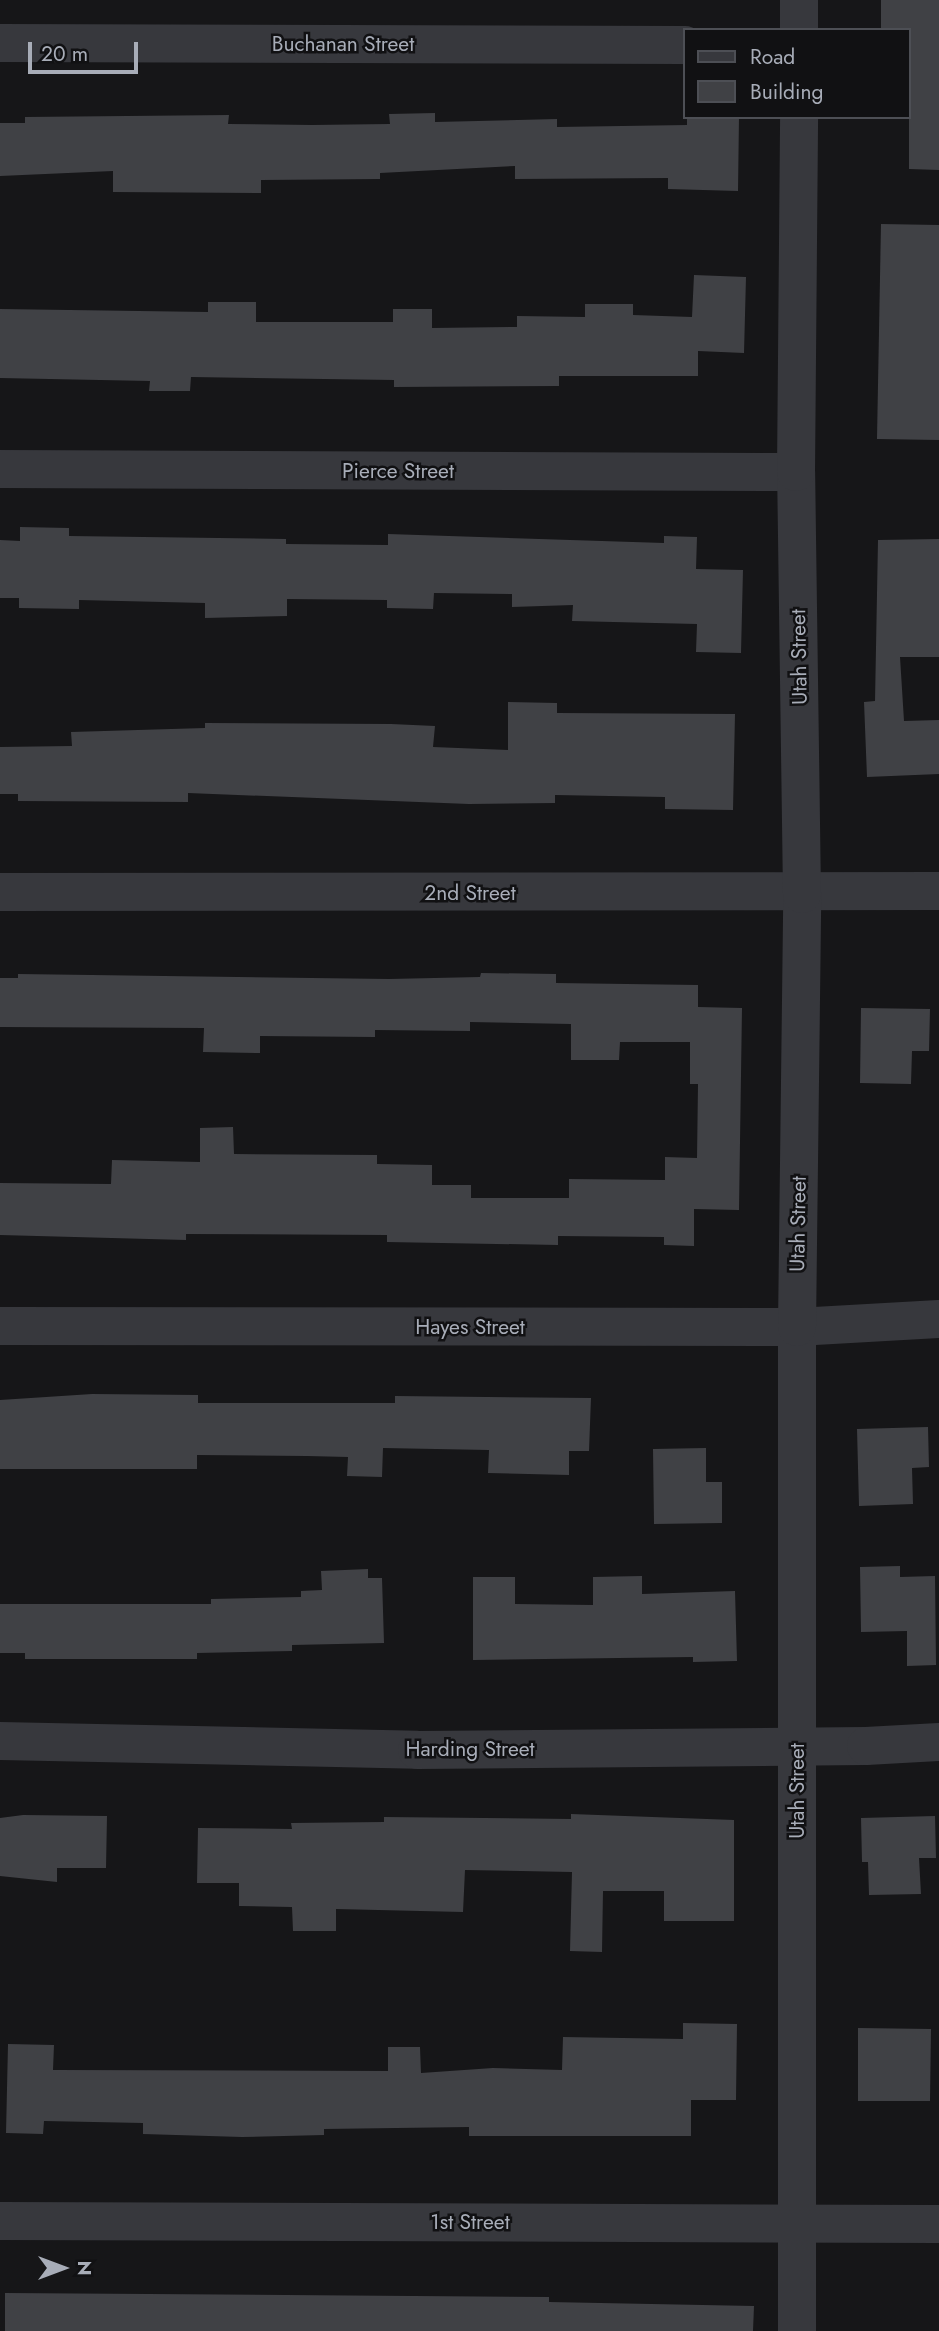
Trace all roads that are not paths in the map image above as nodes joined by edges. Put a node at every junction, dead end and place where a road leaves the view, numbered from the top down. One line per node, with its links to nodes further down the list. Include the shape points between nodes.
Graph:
1 (799, 0): 2 (street)
2 (799, 28)
3 (0, 43): 4 (street, Buchanan Street)
4 (684, 45)
5 (799, 119): 7 (street, Utah Street)
6 (0, 469): 7 (street, Pierce Street)
7 (796, 472): 10 (street, Utah Street)
8 (939, 891): 10 (street, 2nd Street)
9 (0, 892): 10 (street, 2nd Street)
10 (803, 894): 13 (street, Utah Street)
11 (939, 1319): 13 (street, Hayes Street)
12 (0, 1326): 13 (street, Hayes Street)
13 (797, 1326): 16 (street, Utah Street)
14 (0, 1741): 16 (street, Harding Street, via 417,1750)
15 (939, 1742): 16 (street, Harding Street)
16 (796, 1746): 18 (street, Utah Street)
17 (0, 2221): 18 (street, 1st Street)
18 (798, 2223): 19 (street, 1st Street); 20 (street, Utah Street)
19 (939, 2224)
20 (797, 2331)

